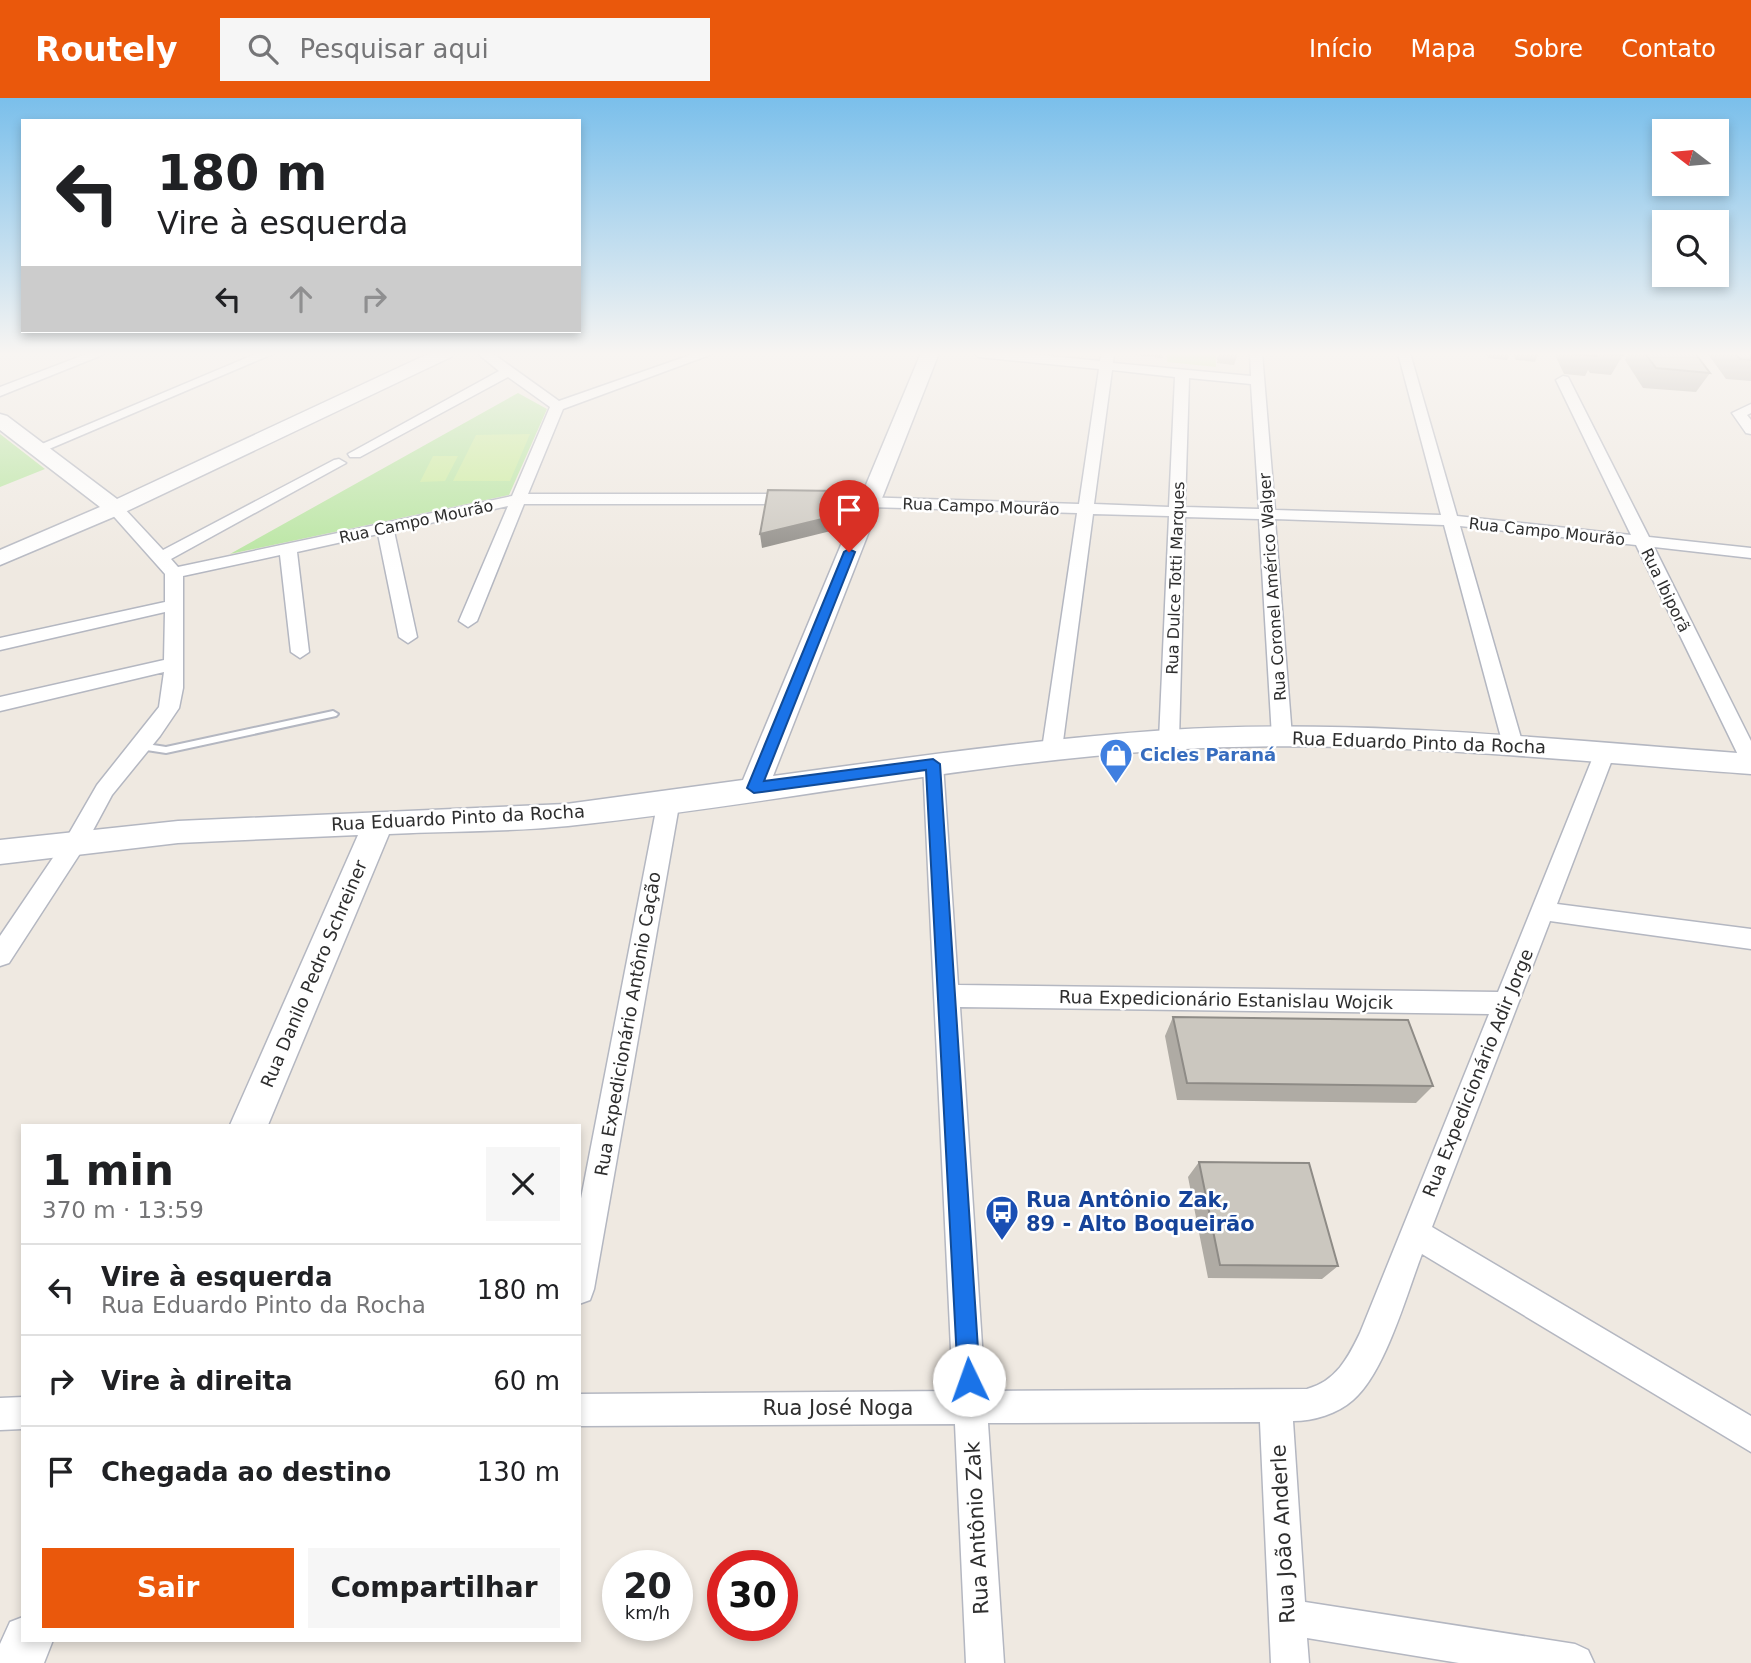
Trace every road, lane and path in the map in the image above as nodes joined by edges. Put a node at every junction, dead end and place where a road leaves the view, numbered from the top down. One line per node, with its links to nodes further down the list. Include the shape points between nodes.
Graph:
1 (8, 426): 12 (main road)
2 (93, 426): 12 (street)
3 (290, 426): 17 (main road)
4 (407, 426): 13 (street)
5 (549, 426): 15 (street)
6 (901, 426): 16 (main road)
7 (1098, 426): 18 (street)
8 (1180, 426): 19 (street, Rua Dulce Totti Marques)
9 (1260, 426): 20 (street, Rua Coronel Américo Walger)
10 (1424, 426): 21 (street)
11 (1586, 426): 23 (street, Rua Ibiporã)
12 (37, 449): 17 (main road)
13 (355, 454)
14 (339, 463): 27 (street)
15 (518, 499): 16 (street, Rua Campo Mourão); 22 (street, Rua Campo Mourão); 30 (street)
16 (870, 502): 18 (street, Rua Campo Mourão); 45 (main road)
17 (115, 508): 26 (main road); 27 (street)
18 (1086, 509): 19 (street, Rua Campo Mourão); 41 (street)
19 (1177, 512): 20 (street, Rua Campo Mourão); 38 (street, Rua Dulce Totti Marques)
20 (1267, 514): 21 (street, Rua Campo Mourão); 37 (street, Rua Coronel Américo Walger)
21 (1450, 520): 23 (street, Rua Campo Mourão); 39 (street)
22 (385, 528): 24 (street, Rua Campo Mourão); 31 (street)
23 (1642, 541): 25 (street, Rua Campo Mourão); 43 (street, Rua Ibiporã)
24 (288, 548): 28 (street, Rua Campo Mourão); 33 (street)
25 (1751, 553)
26 (0, 558)
27 (161, 558): 28 (street)
28 (174, 573): 29 (street)
29 (174, 605): 32 (street); 34 (street)
30 (468, 621)
31 (408, 637)
32 (0, 644)
33 (300, 652)
34 (173, 664): 35 (street); 40 (street, via 169,708)
35 (0, 704)
36 (333, 714): 40 (lane, via 166,750)
37 (1282, 737): 38 (main road, Rua Eduardo Pinto da Rocha); 39 (main road, Rua Eduardo Pinto da Rocha)
38 (1169, 740): 41 (main road, Rua Eduardo Pinto da Rocha)
39 (1513, 745): 42 (main road, Rua Eduardo Pinto da Rocha)
40 (140, 746): 48 (street, via 104,790)
41 (1052, 749): 44 (main road, Rua Eduardo Pinto da Rocha)
42 (1605, 752): 43 (main road, Rua Eduardo Pinto da Rocha); 50 (street, Rua Expedicionário Adir Jorge)
43 (1751, 762)
44 (933, 764): 45 (main road, Rua Eduardo Pinto da Rocha); 53 (street, Rua Antônio Zak)
45 (754, 788): 46 (main road, Rua Eduardo Pinto da Rocha)
46 (668, 800): 47 (main road, Rua Eduardo Pinto da Rocha, via 533,818); 57 (street, Rua Expedicionário Antônio Cação)
47 (379, 824): 48 (main road, Rua Eduardo Pinto da Rocha, via 178,832); 55 (main road, Rua Danilo Pedro Schreiner)
48 (75, 843): 49 (main road, Rua Eduardo Pinto da Rocha); 52 (street)
49 (0, 852)
50 (1542, 911): 51 (street); 54 (street, Rua Expedicionário Adir Jorge)
51 (1751, 939)
52 (0, 957)
53 (946, 996): 54 (street, Rua Expedicionário Estanislau Wojcik); 60 (street, Rua Antônio Zak)
54 (1506, 1003): 56 (street, Rua Expedicionário Adir Jorge)
55 (249, 1124)
56 (1415, 1233): 58 (street, Rua Expedicionário Adir Jorge, via 1372,1343); 64 (street)
57 (581, 1278)
58 (1344, 1390): 59 (street, Rua José Noga, via 1325,1401)
59 (1276, 1406): 60 (street, Rua José Noga); 65 (street, Rua João Anderle)
60 (971, 1408): 61 (street, Rua José Noga); 68 (street, Rua Antônio Zak)
61 (581, 1410)
62 (21, 1413): 63 (street)
63 (0, 1414)
64 (1751, 1435)
65 (1287, 1617): 69 (street, Rua João Anderle); 70 (street)
66 (27, 1642): 67 (main road)
67 (18, 1663)
68 (985, 1663)
69 (1290, 1663)
70 (1575, 1663)

